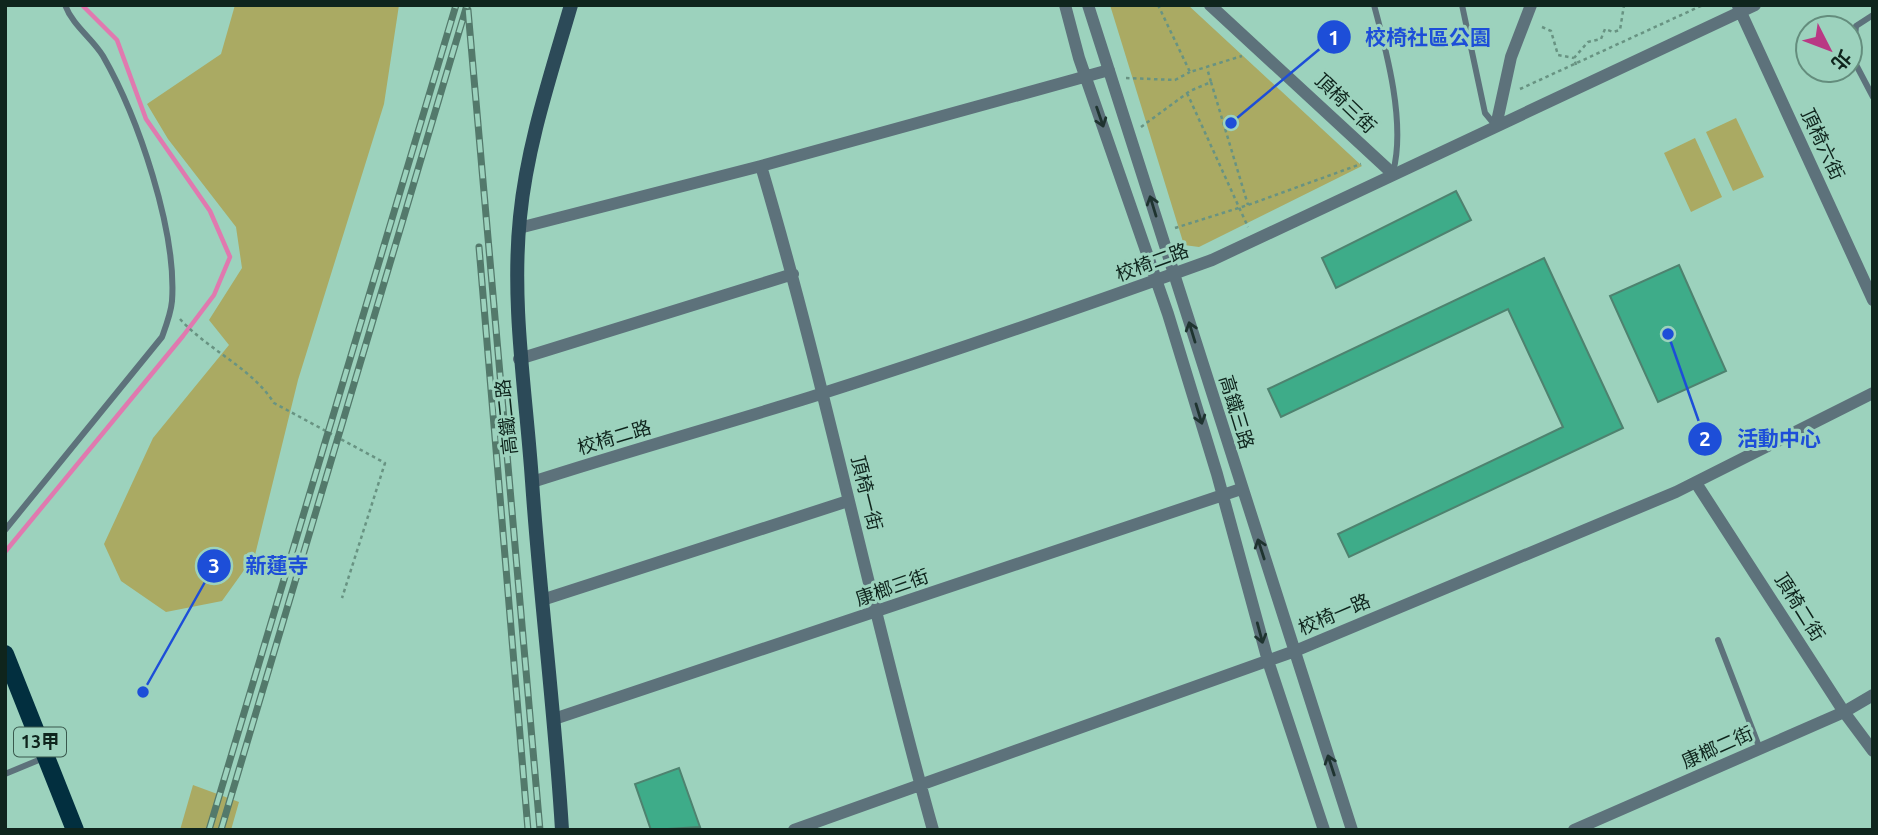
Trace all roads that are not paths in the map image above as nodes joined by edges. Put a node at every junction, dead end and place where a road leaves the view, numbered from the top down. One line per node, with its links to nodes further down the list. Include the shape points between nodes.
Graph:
1 (65, 5): 31 (lane, via 103,55 152,175 170,239 172,303 162,337)
2 (571, 5): 18 (street, 高鐵二路, via 538,120)
3 (1065, 5): 13 (street, 高鐵三路)
4 (1088, 5): 12 (street, 高鐵三路)
5 (1210, 5): 17 (street, 頂椅三街)
6 (1374, 5): 17 (lane, via 1390,70 1398,153)
7 (1462, 5): 15 (lane, via 1485,113)
8 (1531, 5): 15 (street, via 1511,57)
9 (1755, 5): 10 (street, 校椅二路)
10 (1739, 9): 15 (street, 校椅二路); 22 (street, 頂椅六街)
11 (1873, 15): 14 (lane, via 1856,26 1853,59)
12 (1109, 69): 13 (street); 19 (street, 高鐵三路, one-way to 12)
13 (1086, 75): 16 (street); 21 (street, 高鐵三路, one-way to 21)
14 (1873, 97)
15 (1496, 126): 17 (street, 校椅二路)
16 (761, 166): 18 (street); 20 (street, 頂椅一街)
17 (1392, 173): 19 (street, 校椅二路, via 1212,260)
18 (519, 228): 23 (street, 高鐵二路)
19 (1173, 271): 21 (street, 校椅二路); 28 (street, 高鐵三路, one-way to 19)
20 (793, 274): 23 (street); 24 (street, 頂椅一街)
21 (1157, 279): 24 (street, 校椅二路); 29 (street, 高鐵三路, one-way to 29)
22 (1873, 300)
23 (519, 359): 26 (street, 高鐵二路)
24 (823, 393): 26 (street, 校椅二路); 30 (street, 頂椅一街)
25 (1873, 393): 27 (street, 校椅一路)
26 (532, 482): 32 (street, 高鐵二路)
27 (1696, 483): 35 (street, 校椅一路); 39 (street, 頂椅二街)
28 (1241, 489): 29 (street, 康榔三街); 35 (street, 高鐵三路, one-way to 28)
29 (1222, 495): 33 (street, 康榔三街); 37 (street, 高鐵三路, one-way to 37)
30 (848, 501): 32 (street); 33 (street, 頂椅一街)
31 (5, 530)
32 (542, 600): 40 (street, 高鐵二路)
33 (878, 613): 40 (street, 康榔三街); 45 (street, 頂椅一街)
34 (1718, 640): 41 (lane)
35 (1295, 651): 37 (street, 校椅一路); 51 (street, 高鐵三路, one-way to 35)
36 (5, 654): 43 (main road, 13甲)
37 (1268, 661): 45 (street, 校椅一路); 50 (street, 高鐵三路)
38 (1873, 695): 39 (street, 康榔二街)
39 (1844, 712): 41 (street, 康榔二街); 42 (street, 頂椅二街)
40 (554, 719): 47 (street, 高鐵二路)
41 (1760, 749): 52 (street, 康榔二街)
42 (1873, 751)
43 (46, 757): 44 (lane); 46 (main road, 13甲)
44 (5, 774)
45 (921, 786): 48 (street, 校椅一路); 49 (street, 頂椅一街)
46 (75, 830)
47 (562, 830)
48 (794, 830)
49 (933, 830)
50 (1324, 830)
51 (1352, 830)
52 (1574, 830)

